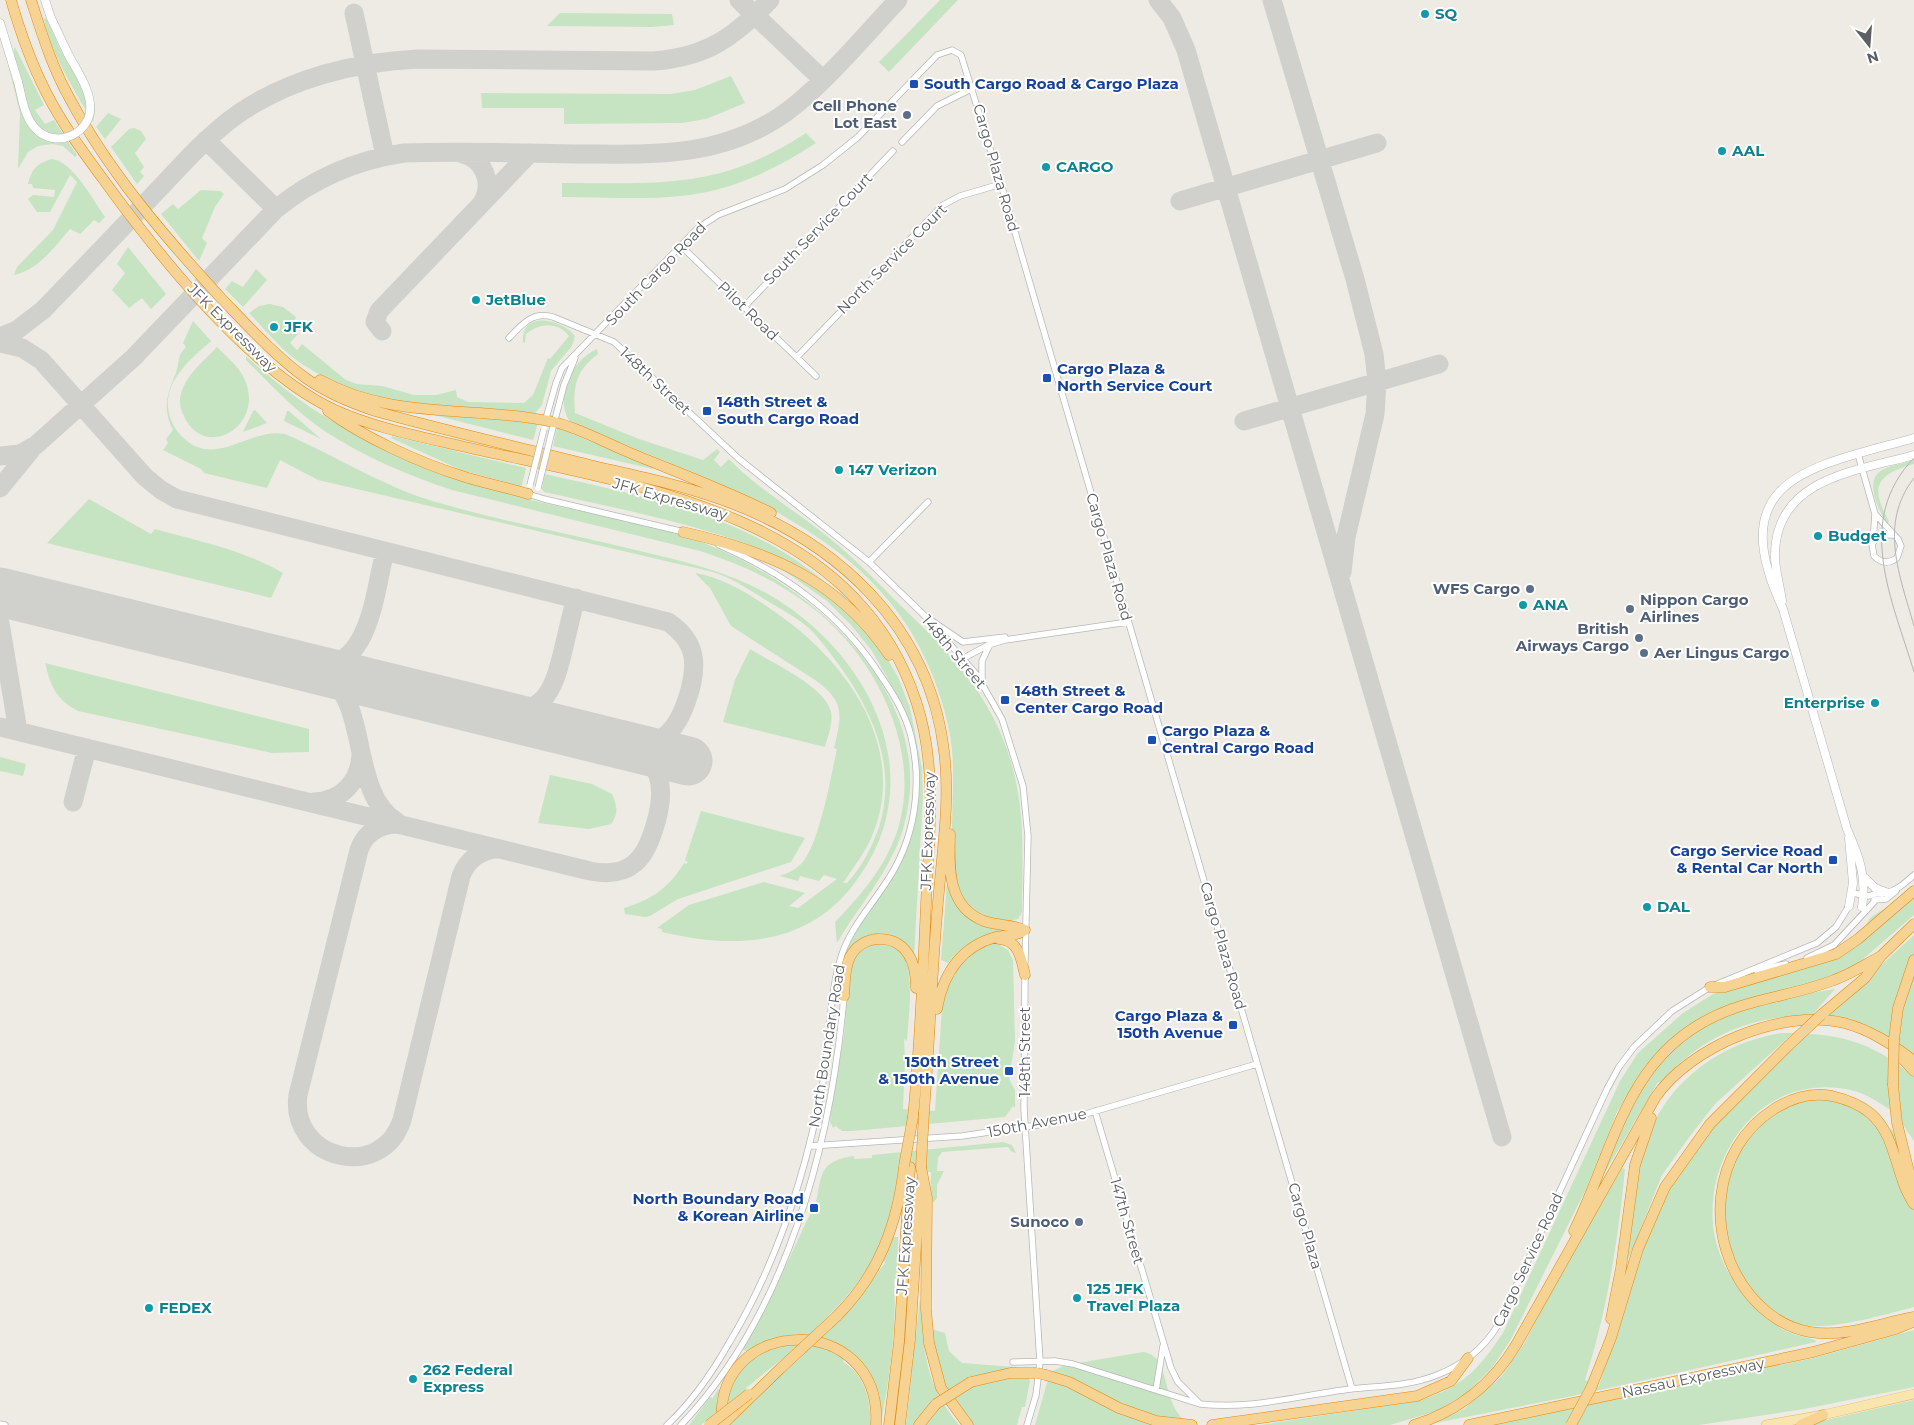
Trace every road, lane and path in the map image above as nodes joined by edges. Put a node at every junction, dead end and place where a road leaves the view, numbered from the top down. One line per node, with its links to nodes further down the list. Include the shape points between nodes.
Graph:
1 (31, 0): 6 (highway, JFK Expressway)
2 (37, 0): 6 (highway)
3 (45, 0): 5 (street, bridge, via 90,105 85,124 73,135 56,139 37,130 28,116)
4 (11, 3): 19 (highway, JFK Expressway, via 47,95 118,200 224,324 261,360)
5 (0, 23)
6 (43, 38): 16 (highway, JFK Expressway, via 70,99 113,166 189,262)
7 (958, 53): 8 (street, Cargo Plaza Road, via 965,62); 12 (street, South Cargo Road, via 948,50 937,55 851,144 823,166 775,194 707,221)
8 (973, 88): 9 (street, via 937,106); 11 (street, Cargo Plaza Road)
9 (902, 142)
10 (893, 151): 13 (street, South Service Court)
11 (1001, 184): 17 (street, North Service Court, via 960,196 943,205); 35 (street, Cargo Plaza Road)
12 (680, 246): 13 (street, Pilot Road); 14 (street, South Cargo Road)
13 (744, 307): 17 (street, Pilot Road)
14 (596, 335): 15 (street, 148th Street, via 544,315 528,319); 20 (street, South Cargo Road, via 566,364 557,378); 31 (street, 148th Street, via 614,342 739,459)
15 (509, 338)
16 (265, 343): 20 (highway, via 318,378 369,400 420,410); 32 (highway, JFK Expressway, via 315,385 362,407 680,487 742,508 802,537)
17 (796, 357): 18 (street, Pilot Road)
18 (816, 376)
19 (303, 392): 25 (highway, via 342,422 423,462 463,477); 41 (highway, JFK Expressway, via 337,411 377,426 694,502 778,540 841,586 876,624 909,681)
20 (549, 426): 25 (street, South Cargo Road, bridge); 25 (street, South Cargo Road, bridge, via 538,488); 32 (highway, via 713,487 770,512 834,552)
21 (1914, 438): 22 (street, Cargo Service Road)
22 (1858, 454): 24 (street); 33 (street, Cargo Service Road, via 1807,470 1789,482 1770,502 1763,525 1763,553 1771,583)
23 (1914, 454): 24 (street, Cargo Service Road)
24 (1862, 469): 27 (street); 33 (street, Cargo Service Road, via 1815,485 1787,511 1778,530 1775,550)
25 (532, 492): 28 (street, North Boundary Road)
26 (928, 502): 31 (street)
27 (1875, 514): 29 (street); 30 (street)
28 (684, 532): 41 (highway, via 729,543 781,562 816,581 845,604 889,655); 75 (street, North Boundary Road, via 775,573 833,616 861,647 893,693 913,744 916,783 910,830 894,870 860,918 843,952)
29 (1892, 535): 30 (street, via 1882,534); 30 (street, via 1898,539 1901,550 1890,562 1874,556)
30 (1873, 542)
31 (869, 562): 34 (street, 148th Street)
32 (863, 585): 40 (highway, JFK Expressway, via 889,615 910,648 927,684)
33 (1783, 609): 42 (street, Cargo Service Road)
34 (926, 617): 36 (street, via 963,642); 38 (street, 148th Street)
35 (1128, 622): 36 (street); 70 (street, Cargo Plaza Road)
36 (1020, 637): 37 (street)
37 (990, 644): 38 (street); 39 (street, via 982,665)
38 (964, 658): 39 (street, 148th Street)
39 (982, 682): 55 (street, 148th Street, via 1006,727 1023,786 1028,836)
40 (939, 722): 55 (highway, via 950,754 950,859 954,892 962,906 978,918); 67 (highway, JFK Expressway, via 946,789)
41 (928, 744): 63 (highway, JFK Expressway, via 931,798)
42 (1848, 829): 44 (street, Cargo Service Road); 47 (street, Cargo Service Road)
43 (1914, 875): 45 (street)
44 (1865, 877): 48 (street, via 1875,888); 49 (street, Cargo Service Road)
45 (1901, 886): 48 (street); 50 (street, via 1886,899)
46 (1914, 891): 61 (highway, via 1836,954 1725,987)
47 (1852, 893): 49 (street); 51 (street, Cargo Service Road)
48 (1888, 893): 49 (street)
49 (1867, 896): 50 (street); 52 (street, Cargo Service Road)
50 (1875, 901): 53 (street)
51 (1849, 906): 59 (street, Cargo Service Road, via 1836,927 1817,942)
52 (1862, 907): 53 (street, Cargo Service Road)
53 (1858, 918): 59 (street, Cargo Service Road, via 1828,949 1802,960)
54 (1914, 924): 57 (highway)
55 (1026, 930): 56 (highway); 60 (street, 148th Street)
56 (990, 939): 60 (highway, via 1005,939 1014,944); 67 (highway, via 966,952 943,981)
57 (1881, 956): 80 (highway, via 1834,980 1720,1014 1691,1031 1663,1054 1642,1078 1626,1106 1589,1198); 87 (highway, bridge, via 1865,978 1788,1046 1710,1124 1665,1187 1640,1244 1611,1338)
58 (1914, 960): 78 (highway, bridge, via 1898,1008 1893,1085 1897,1123)
59 (1749, 971): 61 (street, Cargo Service Road)
60 (1025, 975): 74 (street, 148th Street)
61 (1710, 987): 84 (street, Cargo Service Road, via 1663,1018 1619,1067 1504,1315 1486,1343)
62 (844, 996): 63 (highway, via 848,963 856,949 874,939 897,943 908,953 914,966); 76 (street, North Boundary Road, via 836,1067)
63 (919, 1029): 73 (highway, JFK Expressway)
64 (1882, 1040): 65 (highway); 69 (highway, via 1842,1022 1790,1022 1738,1036); 71 (highway)
65 (1899, 1051): 66 (highway); 68 (highway)
66 (1914, 1055)
67 (928, 1061): 73 (highway, JFK Expressway)
68 (1914, 1061)
69 (1692, 1063): 80 (highway, via 1670,1079 1656,1098); 87 (highway, via 1659,1103 1638,1152 1616,1295)
70 (1257, 1064): 72 (street, 150th Avenue); 88 (street, Cargo Plaza)
71 (1914, 1071)
72 (1095, 1111): 74 (street, 150th Avenue); 83 (street, 147th Street)
73 (917, 1113): 77 (highway, bridge); 77 (highway, JFK Expressway, bridge)
74 (1025, 1127): 76 (street, 150th Avenue, via 962,1136); 86 (street, 148th Street)
75 (810, 1146): 76 (street, 150th Avenue); 96 (street, North Boundary Road, via 790,1215 749,1309 709,1376)
76 (821, 1146): 97 (street, North Boundary Road, via 794,1231 763,1304 721,1374)
77 (912, 1167): 91 (highway, bridge, via 884,1251 864,1286 837,1316); 101 (highway, JFK Expressway, via 899,1342); 102 (highway, JFK Expressway, via 910,1340); 104 (highway, via 927,1198 926,1309 929,1343 940,1388)
78 (1914, 1192)
79 (1914, 1204): 81 (highway, via 1887,1136 1875,1119 1844,1099 1814,1095 1779,1106 1749,1130 1728,1168 1719,1211 1723,1242 1734,1272 1756,1302 1784,1323 1809,1332 1825,1333)
80 (1548, 1286): 108 (highway, via 1516,1345 1491,1380 1457,1408)
81 (1914, 1318)
82 (1914, 1322): 109 (highway, Nassau Expressway, via 1813,1352)
83 (1163, 1343): 89 (street, 147th Street); 92 (street, via 1178,1382)
84 (1468, 1358): 88 (street, Cargo Service Road, via 1429,1378); 107 (highway, via 1451,1381 1417,1396)
85 (1013, 1362): 86 (street, Cargo Service Road)
86 (1040, 1362): 89 (street, Cargo Service Road, via 1073,1364); 105 (street, 148th Street)
87 (1591, 1388): 110 (highway, bridge)
88 (1352, 1389): 92 (street, Cargo Service Road, via 1240,1406)
89 (1156, 1390): 92 (street, Cargo Service Road)
90 (1914, 1394): 93 (main road)
91 (750, 1395): 98 (highway, bridge); 99 (highway)
92 (1200, 1404)
93 (1823, 1415): 111 (main road); 112 (highway)
94 (0, 1424): 95 (street)
95 (4, 1425)
96 (667, 1425)
97 (681, 1425)
98 (709, 1425)
99 (722, 1425): 100 (highway, via 724,1397 739,1366 762,1348 796,1338 833,1346 859,1367 873,1393)
100 (876, 1425)
101 (889, 1425)
102 (900, 1425)
103 (919, 1425): 106 (highway, bridge, via 936,1404 971,1382 1010,1373 1037,1373 1070,1382 1119,1408 1156,1422)
104 (968, 1425)
105 (1028, 1425)
106 (1192, 1425)
107 (1212, 1425)
108 (1414, 1425)
109 (1469, 1425)
110 (1571, 1425)
111 (1766, 1425)
112 (1801, 1425)

